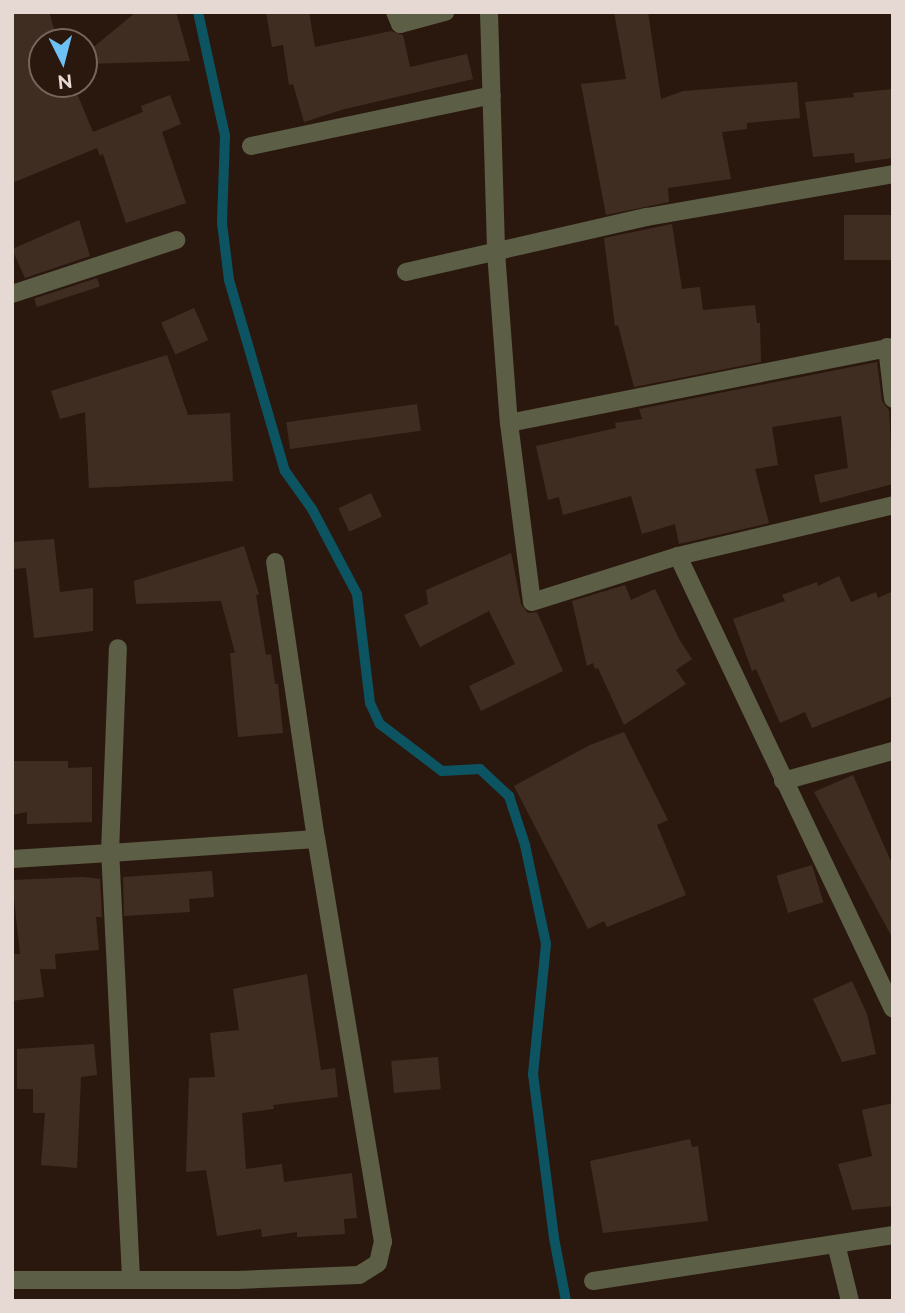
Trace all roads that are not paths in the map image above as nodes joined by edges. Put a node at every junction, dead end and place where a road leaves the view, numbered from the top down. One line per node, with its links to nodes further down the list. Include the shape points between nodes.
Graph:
1 (395, 12): 2 (street, via 400,24)
2 (445, 12)
3 (489, 12): 4 (street)
4 (492, 95): 5 (street); 8 (street)
5 (251, 146)
6 (893, 174): 8 (street, via 647,217)
7 (176, 240): 10 (street)
8 (496, 251): 9 (street); 13 (street)
9 (406, 272)
10 (12, 294)
11 (890, 347): 12 (street); 13 (street)
12 (893, 399)
13 (509, 423): 15 (street, via 532,602)
14 (893, 505): 15 (street)
15 (678, 556): 19 (street)
16 (275, 562): 20 (street)
17 (118, 648): 21 (street)
18 (893, 751): 19 (street)
19 (783, 781): 23 (street)
20 (316, 839): 21 (street); 26 (street, via 383,1242 378,1263 359,1275)
21 (110, 853): 22 (street); 26 (street)
22 (12, 859)
23 (893, 1009)
24 (893, 1236): 25 (street)
25 (836, 1244): 28 (street); 29 (street)
26 (131, 1278): 27 (street)
27 (12, 1280)
28 (593, 1281)
29 (850, 1301)

